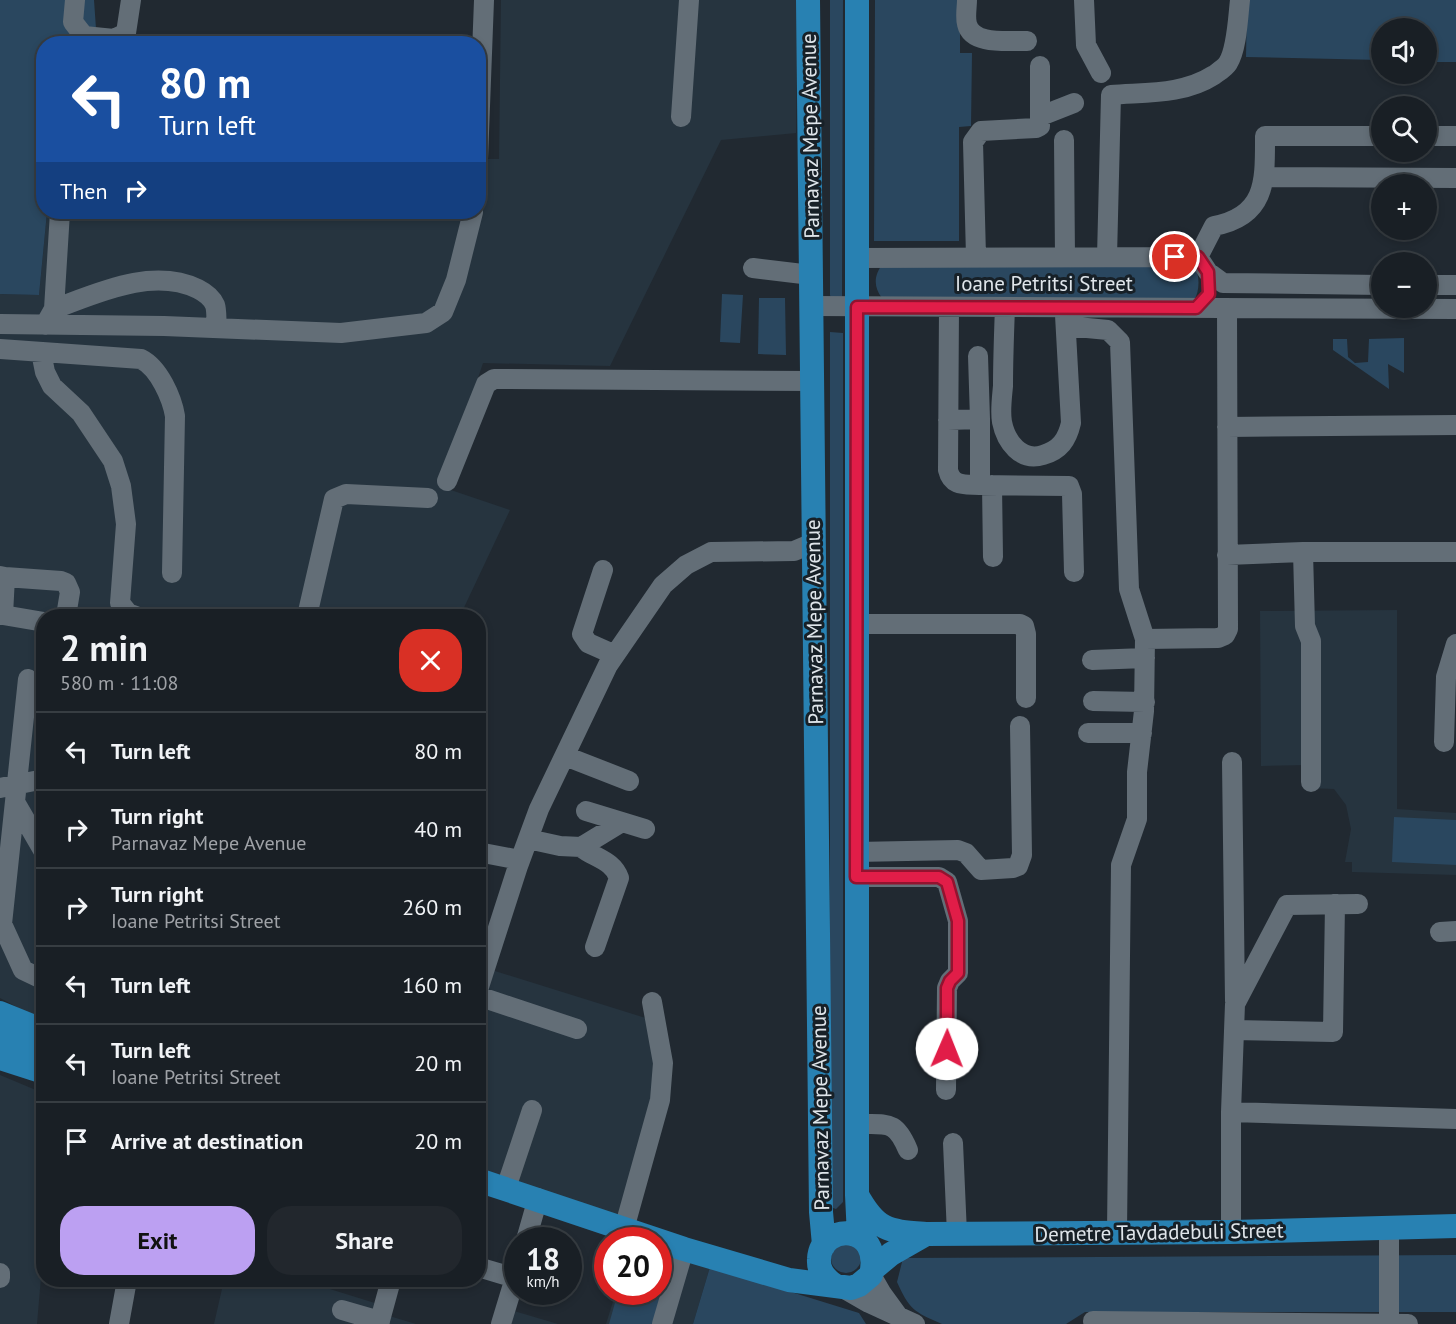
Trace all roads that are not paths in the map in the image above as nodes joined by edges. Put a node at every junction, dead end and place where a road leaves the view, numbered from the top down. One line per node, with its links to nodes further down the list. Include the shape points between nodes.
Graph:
1 (75, 0): 10 (street, via 74,22)
2 (131, 0): 11 (street, via 126,33)
3 (484, 0): 12 (street)
4 (689, 0): 17 (street)
5 (808, 0): 33 (main road, Parnavaz Mepe Avenue)
6 (857, 0): 30 (main road, Parnavaz Mepe Avenue)
7 (966, 0): 13 (street, via 971,34 983,39)
8 (1084, 0): 15 (street, via 1086,45)
9 (1240, 0): 29 (street, via 1228,64 1218,72 1188,87 1111,95)
10 (84, 36)
11 (120, 36)
12 (483, 36)
13 (1027, 41)
14 (1040, 66): 18 (street)
15 (1101, 74)
16 (1074, 104): 18 (street)
17 (681, 117)
18 (1041, 117): 27 (street, via 1038,127 981,132 973,142)
19 (1371, 136): 23 (street, via 1265,136)
20 (1437, 136): 21 (street)
21 (1456, 136)
22 (1064, 140): 28 (street)
23 (1265, 177): 24 (street); 31 (street, via 1258,197 1245,215 1214,226)
24 (1456, 178)
25 (59, 219): 44 (street)
26 (471, 219): 47 (street, via 448,301 443,312 426,323 341,333)
27 (976, 256): 28 (street, Ioane Petritsi Street); 30 (street, Ioane Petritsi Street)
28 (1065, 257): 29 (street, Ioane Petritsi Street)
29 (1107, 257): 31 (street, Ioane Petritsi Street)
30 (858, 258): 38 (main road, Parnavaz Mepe Avenue)
31 (1203, 265): 34 (street, Ioane Petritsi Street, via 1223,283); 41 (street, via 1209,294)
32 (753, 268): 33 (street)
33 (811, 275): 37 (main road, Parnavaz Mepe Avenue)
34 (1371, 285)
35 (1437, 285): 36 (street)
36 (1456, 285)
37 (812, 306): 38 (street, Ioane Petritsi Street); 51 (main road, Parnavaz Mepe Avenue)
38 (857, 307): 39 (street, Ioane Petritsi Street); 73 (main road, Parnavaz Mepe Avenue)
39 (949, 307): 40 (street, Ioane Petritsi Street); 53 (street)
40 (1005, 307): 45 (street, Ioane Petritsi Street); 45 (street, via 1001,421 1008,442 1028,456 1055,451 1068,436 1071,423)
41 (1196, 308): 42 (street, Ioane Petritsi Street); 45 (street, Ioane Petritsi Street)
42 (1227, 308): 43 (street, Ioane Petritsi Street); 55 (street)
43 (1456, 309)
44 (50, 317): 46 (street); 47 (street); 47 (street, via 100,292 161,280 205,293 215,304)
45 (1065, 317): 75 (street, via 1108,330 1120,342 1129,589)
46 (0, 324)
47 (217, 328)
48 (0, 349): 49 (street)
49 (41, 352): 66 (street, via 141,360 155,371 173,404 175,416); 69 (street, via 52,386 81,413 113,461 126,524 120,603)
50 (978, 356): 52 (street)
51 (811, 381): 56 (street, via 494,379 486,384); 59 (main road, Parnavaz Mepe Avenue)
52 (980, 419): 53 (street); 57 (street)
53 (948, 420): 57 (street, via 950,477 958,484)
54 (1456, 425): 55 (street)
55 (1227, 427): 62 (street)
56 (447, 481)
57 (986, 485): 63 (street); 65 (street, via 1069,486)
58 (428, 498): 70 (street, via 346,494 334,499)
59 (813, 543): 76 (street, via 795,550 711,552 687,565 663,585); 142 (main road, Parnavaz Mepe Avenue)
60 (1304, 552): 61 (street); 62 (street); 90 (street, via 1305,626 1311,641)
61 (1456, 552)
62 (1227, 555): 75 (street, via 1225,635)
63 (993, 556)
64 (603, 570): 76 (street, via 582,634 588,643)
65 (1074, 572)
66 (172, 573)
67 (3, 577): 68 (street, via 62,581 70,592); 71 (street)
68 (67, 609)
69 (125, 609)
70 (309, 609)
71 (1, 615): 72 (street)
72 (36, 621)
73 (857, 624): 79 (street, via 1020,624 1026,634); 98 (main road, Parnavaz Mepe Avenue)
74 (1456, 644): 85 (street, via 1446,677)
75 (1145, 649): 77 (street); 81 (street)
76 (615, 655): 86 (street)
77 (1092, 660)
78 (28, 679): 91 (street)
79 (1026, 698)
80 (1093, 701): 81 (street)
81 (1145, 702): 84 (street)
82 (1020, 726): 98 (street, via 1023,855 1018,866 981,870 966,852 958,850)
83 (1088, 733): 84 (street)
84 (1142, 733): 135 (street, via 1137,819 1121,865)
85 (1444, 742)
86 (564, 756): 89 (street); 96 (street)
87 (1232, 762): 109 (street)
88 (36, 782): 91 (street)
89 (629, 782)
90 (1311, 782)
91 (11, 791): 95 (street); 106 (street, via 2,924 23,970)
92 (586, 811): 93 (street)
93 (622, 822): 94 (street); 97 (street)
94 (645, 829)
95 (36, 837)
96 (528, 839): 97 (street); 100 (street)
97 (581, 847): 104 (street, via 610,864 619,878)
98 (856, 852): 101 (main road, Parnavaz Mepe Avenue)
99 (486, 854): 100 (street)
100 (520, 860): 105 (street)
101 (856, 877): 118 (street, via 939,877 947,882 959,933 958,973 947,988); 122 (main road, Parnavaz Mepe Avenue)
102 (1335, 904): 103 (street); 109 (street, via 1287,905); 113 (street, via 1333,1032)
103 (1358, 904)
104 (595, 947)
105 (486, 965)
106 (36, 976)
107 (486, 999): 112 (street)
108 (652, 1002): 132 (street, via 663,1063 660,1100)
109 (1235, 1004): 113 (street)
110 (0, 1013): 111 (main road)
111 (36, 1028)
112 (577, 1029)
113 (1234, 1030): 120 (street)
114 (0, 1036): 115 (main road)
115 (36, 1047)
116 (0, 1058): 117 (main road)
117 (36, 1069)
118 (946, 1090)
119 (532, 1110): 126 (street)
120 (1231, 1112): 121 (street); 136 (street)
121 (1456, 1119)
122 (857, 1124): 124 (street, via 894,1127); 127 (main road, Parnavaz Mepe Avenue)
123 (953, 1143): 138 (street)
124 (908, 1150)
125 (486, 1182): 126 (main road)
126 (506, 1188): 128 (main road)
127 (857, 1195): 134 (main road, via 866,1211); 139 (main road, Parnavaz Mepe Avenue)
128 (538, 1198): 130 (street); 131 (main road)
129 (1456, 1226): 133 (main road, Demetre Tavdadebuli Street)
130 (529, 1227)
131 (621, 1227)
132 (624, 1227)
133 (1389, 1227): 136 (main road, Demetre Tavdadebuli Street); 160 (street)
134 (891, 1231): 137 (main road); 139 (main road)
135 (1118, 1232): 136 (main road, Demetre Tavdadebuli Street); 138 (main road, Demetre Tavdadebuli Street)
136 (1231, 1232)
137 (926, 1234): 138 (main road, Demetre Tavdadebuli Street); 145 (main road, Demetre Tavdadebuli Street, via 891,1254)
138 (957, 1234)
139 (862, 1238): 142 (main road, via 852,1233 836,1235); 145 (main road, via 874,1258)
140 (672, 1245): 141 (main road)
141 (684, 1249): 148 (main road); 159 (street)
142 (821, 1251): 148 (main road); 151 (main road, via 819,1266)
143 (486, 1268): 144 (street)
144 (504, 1271)
145 (872, 1272): 151 (main road, via 859,1285); 154 (street, via 882,1294)
146 (0, 1273): 147 (street)
147 (0, 1278)
148 (789, 1280): 151 (main road)
149 (126, 1287): 157 (street)
150 (389, 1287): 156 (street)
151 (839, 1287): 154 (street)
152 (507, 1305): 158 (street)
153 (342, 1310): 156 (street)
154 (906, 1320)
155 (1093, 1321): 160 (street)
156 (380, 1322)
157 (119, 1324)
158 (501, 1324)
159 (662, 1324)
160 (1389, 1324): 161 (street)
161 (1408, 1324)

